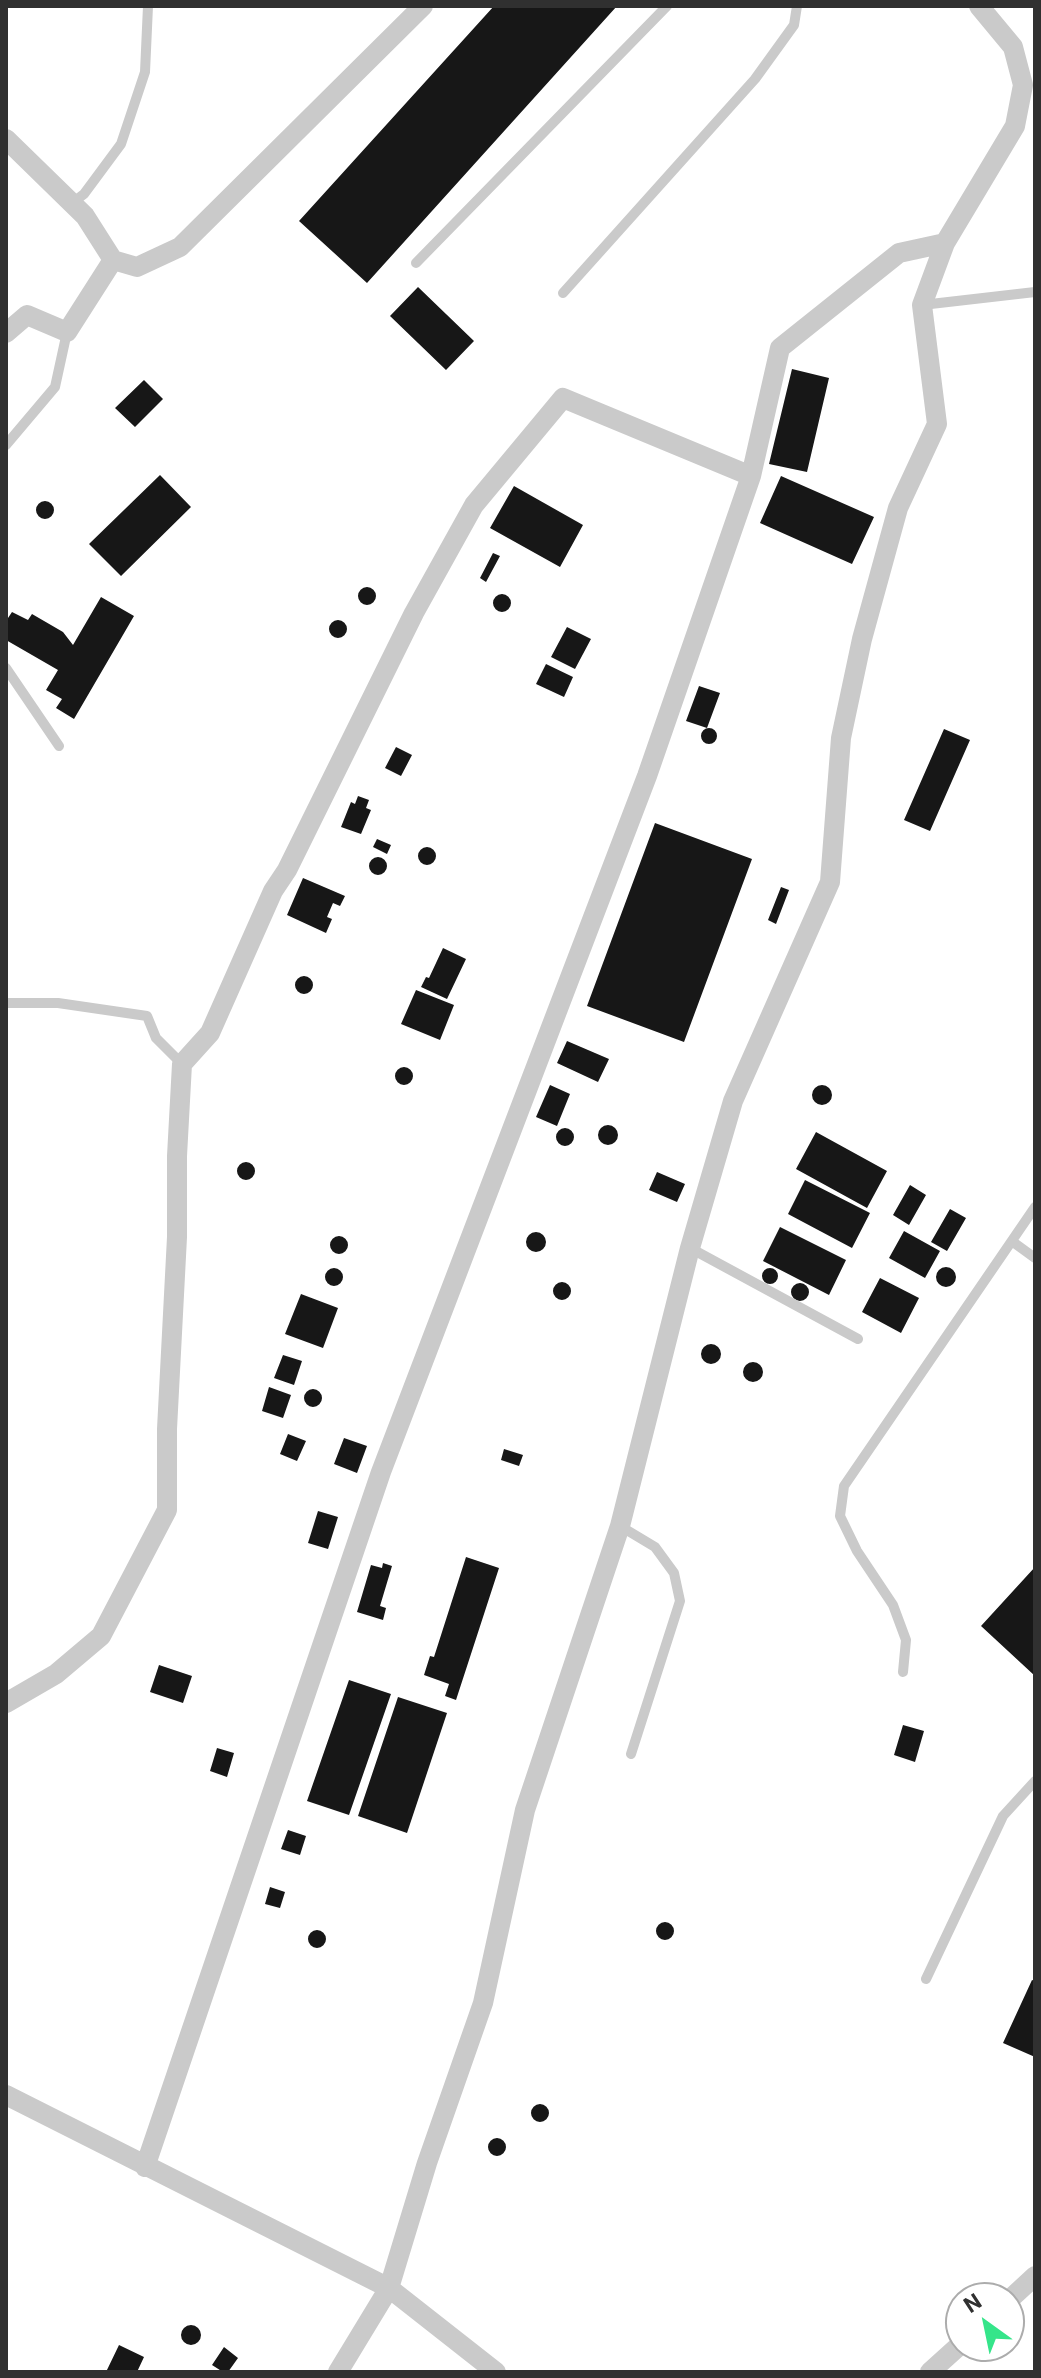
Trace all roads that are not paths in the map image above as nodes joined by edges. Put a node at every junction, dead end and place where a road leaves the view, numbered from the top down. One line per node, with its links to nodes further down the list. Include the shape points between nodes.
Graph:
1 (148, 6): 8 (lane, via 145,72 121,144)
2 (423, 6): 10 (street, via 180,247 137,267)
3 (667, 6): 11 (lane)
4 (797, 6): 13 (lane, via 794,25 755,79)
5 (979, 6): 6 (street, via 1013,47)
6 (1029, 84): 9 (street, via 1015,126)
7 (6, 139): 8 (street)
8 (72, 203): 10 (street)
9 (945, 243): 14 (street); 18 (street, via 899,253 780,348)
10 (113, 260): 15 (street)
11 (416, 263)
12 (1035, 292): 14 (lane)
13 (563, 293)
14 (922, 305): 25 (street, via 937,424 898,508 862,639 841,738 830,882 733,1101)
15 (67, 332): 16 (street, via 27,315); 17 (lane, via 55,387)
16 (6, 333)
17 (6, 445)
18 (751, 476): 22 (street, via 563,398 474,505 273,891 210,1033); 35 (street, via 647,776 381,1472)
19 (6, 668): 20 (lane)
20 (59, 746)
21 (6, 1003): 22 (lane, via 58,1003 147,1016 156,1038)
22 (182, 1064): 30 (street, via 167,1510 101,1636 56,1674)
23 (1035, 1207): 24 (lane)
24 (1013, 1242): 26 (lane); 29 (lane, via 844,1486 840,1516 893,1605 906,1640)
25 (690, 1248): 27 (lane); 28 (street)
26 (1035, 1258)
27 (858, 1339)
28 (620, 1526): 31 (lane, via 655,1547 674,1573 680,1601); 36 (street, via 525,1810 483,2003)
29 (903, 1672)
30 (6, 1703)
31 (631, 1754)
32 (1035, 1781): 33 (lane, via 1003,1816)
33 (926, 1979)
34 (6, 2095): 35 (street)
35 (145, 2167): 36 (street)
36 (389, 2288): 38 (street); 39 (street)
37 (945, 2358): 40 (street)
38 (338, 2372)
39 (496, 2372)
40 (930, 2372)

